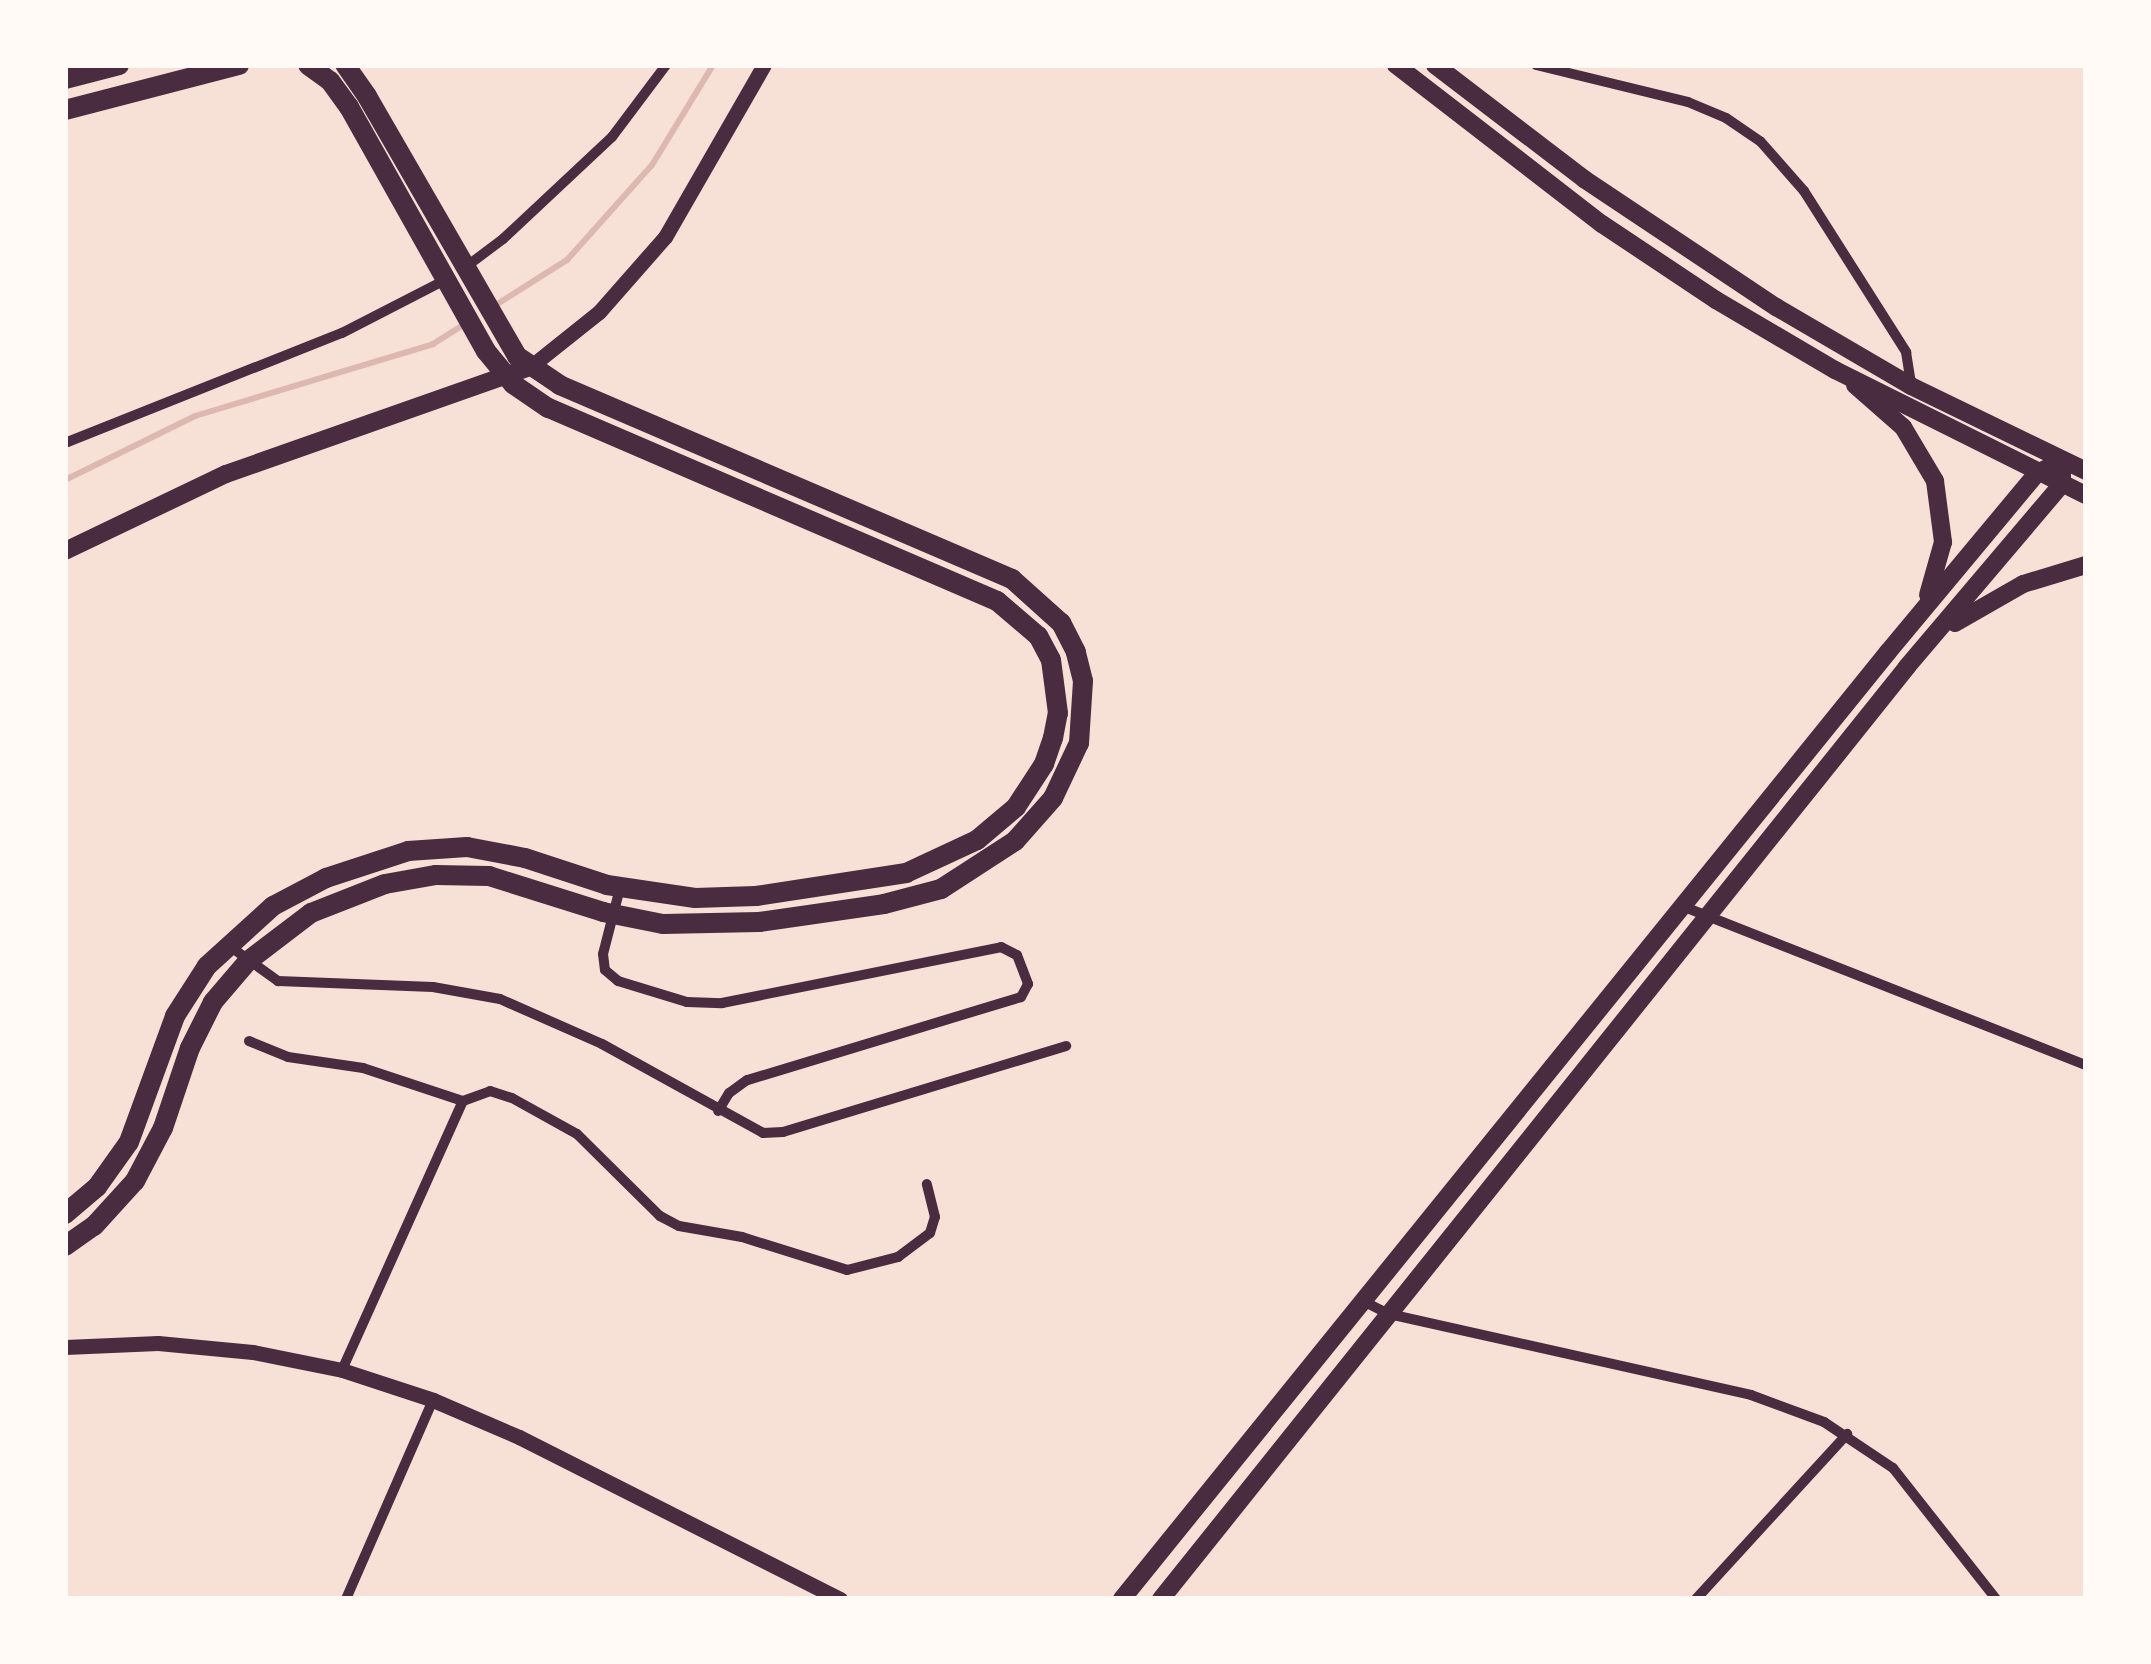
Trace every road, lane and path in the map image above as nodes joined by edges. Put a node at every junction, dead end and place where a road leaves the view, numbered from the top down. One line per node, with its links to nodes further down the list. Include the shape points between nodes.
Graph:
1 (119, 65): 10 (highway)
2 (240, 65): 11 (highway)
3 (308, 65): 13 (highway, via 349,106)
4 (344, 65): 12 (highway)
5 (666, 65): 12 (street, via 612,136)
6 (764, 65): 14 (street, via 665,237 600,312)
7 (1396, 65): 15 (main road, via 1602,224)
8 (1434, 65): 17 (main road, via 1647,224)
9 (1536, 65): 17 (street, via 1688,102 1761,142 1804,190 1906,352)
10 (65, 79)
11 (65, 110)
12 (470, 277): 13 (street); 14 (highway, via 506,343)
13 (451, 288): 16 (highway); 18 (street)
14 (530, 367): 16 (main road); 30 (highway, via 1012,579 1061,623 1083,682 1079,743 1053,798 1015,841 940,889 759,922 696,926)
15 (1834, 370): 21 (main road); 26 (main road, via 1903,427 1927,461 1941,502 1943,542 1934,581)
16 (508, 378): 24 (main road, via 226,474); 28 (highway, via 548,408 973,588 1019,617 1051,660 1058,712 1044,764 1016,807 954,853 906,873 756,896 694,898)
17 (1911, 386): 19 (main road)
18 (65, 443)
19 (2062, 461): 20 (main road); 21 (main road); 22 (main road)
20 (2086, 471)
21 (2037, 472): 22 (main road); 26 (main road)
22 (2062, 484): 23 (main road); 27 (main road)
23 (2086, 495)
24 (65, 551)
25 (2086, 565): 27 (main road, via 2023,584 1972,610)
26 (1888, 652): 29 (main road)
27 (1907, 668): 31 (main road)
28 (620, 888): 30 (street); 32 (highway, via 497,851 408,851 299,890)
29 (1682, 906): 31 (street); 42 (main road)
30 (613, 915): 33 (highway, via 489,876 436,875 385,884 323,908); 38 (street, via 603,954 610,976 704,1005 1001,947 1017,955 1028,984 1021,997 747,1080)
31 (1706, 919): 36 (street); 43 (main road)
32 (227, 944): 33 (street); 40 (highway, via 175,1016 129,1142 97,1187)
33 (248, 960): 38 (street, via 278,982 433,986 500,999 602,1044); 41 (highway, via 200,1024 163,1128 135,1181 94,1226)
34 (249, 1041): 37 (street)
35 (1066, 1046): 38 (street, via 783,1132 762,1134)
36 (2086, 1065)
37 (462, 1101): 39 (street, via 490,1091 545,1114 596,1150 644,1203 679,1226 742,1237 847,1270 898,1257 930,1233 935,1217); 45 (street)
38 (718, 1110)
39 (927, 1184)
40 (65, 1214)
41 (65, 1246)
42 (1363, 1301): 43 (street); 48 (main road)
43 (1389, 1314): 47 (street, via 1751,1394); 51 (main road)
44 (65, 1347): 45 (street, via 158,1344 253,1352)
45 (342, 1370): 46 (street)
46 (433, 1400): 49 (street); 50 (street)
47 (1847, 1434): 52 (street); 53 (street, via 1912,1487)
48 (1122, 1596)
49 (346, 1599)
50 (840, 1599)
51 (1160, 1599)
52 (1696, 1599)
53 (1996, 1599)

